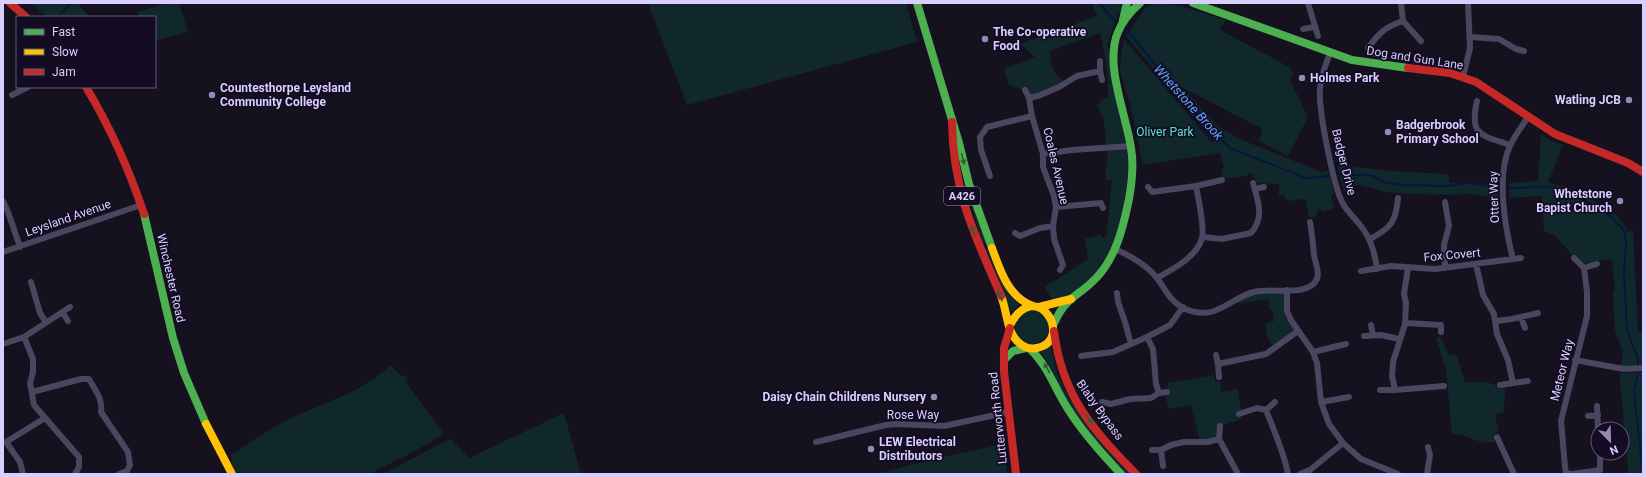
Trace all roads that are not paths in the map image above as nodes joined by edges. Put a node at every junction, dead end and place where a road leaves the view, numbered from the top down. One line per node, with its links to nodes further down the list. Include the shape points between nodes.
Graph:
1 (10, 3): 9 (street)
2 (917, 3): 34 (street, A426)
3 (1127, 3): 10 (street)
4 (1140, 3): 10 (street)
5 (1192, 3): 19 (street, Dog and Gun Lane)
6 (1308, 3): 12 (street)
7 (1401, 3): 11 (street)
8 (1468, 3): 15 (street)
9 (25, 16)
10 (1123, 21): 35 (street, via 1116,37 1113,57)
11 (1403, 21): 16 (street); 20 (street, via 1378,33 1368,48)
12 (1314, 27): 13 (street); 14 (street)
13 (1303, 30)
14 (1318, 36)
15 (1471, 37): 17 (street, via 1499,39); 24 (street)
16 (1421, 41)
17 (1516, 49): 18 (street); 21 (street)
18 (1524, 51)
19 (1330, 53): 24 (street, Dog and Gun Lane, via 1359,61); 59 (street, Badger Drive, via 1320,89 1333,172 1343,204)
20 (1375, 54)
21 (1512, 55)
22 (1100, 61): 23 (street)
23 (1100, 71): 25 (street); 30 (street, via 1077,76 1059,87)
24 (1463, 77): 33 (street, Dog and Gun Lane, via 1490,90)
25 (1102, 80)
26 (26, 88): 29 (street)
27 (87, 88): 50 (street, Winchester Road, via 117,146)
28 (1024, 90): 30 (street, Coales Avenue)
29 (12, 95)
30 (1029, 98): 32 (street, Coales Avenue)
31 (1477, 101): 36 (street, via 1473,116 1476,128 1480,133)
32 (1032, 116): 37 (street, Coales Avenue); 39 (street, via 987,127 980,137 981,150 991,167)
33 (1528, 117): 36 (street, Otter Way); 38 (street, Dog and Gun Lane, via 1555,134 1628,163)
34 (952, 122): 80 (street, A426, one-way to 80, via 971,190 1003,277 1015,294 1025,303); 90 (street, A426, one-way to 34, via 1002,299 987,267 964,204 952,142)
35 (1131, 146): 37 (street); 61 (street, via 1132,177 1129,198 1121,235)
36 (1510, 146): 65 (street, Otter Way, via 1502,175 1507,237)
37 (1043, 154): 51 (street, Coales Avenue, via 1043,167)
38 (1643, 172)
39 (990, 176)
40 (1222, 180): 42 (street)
41 (1253, 182): 44 (street)
42 (1196, 186): 45 (street); 58 (street)
43 (1264, 187): 44 (street)
44 (1255, 189): 58 (street, via 1260,216 1252,233 1222,239)
45 (1150, 192)
46 (1398, 198): 59 (street, via 1394,220 1386,230)
47 (3, 201): 52 (street)
48 (1445, 202): 70 (street, via 1449,226 1444,245)
49 (1102, 203): 51 (street)
50 (141, 205): 60 (street, Leysland Avenue); 149 (street, Winchester Road, via 173,339 192,392)
51 (1056, 207): 54 (street, Coales Avenue)
52 (6, 214): 60 (street)
53 (1310, 222): 55 (street)
54 (1053, 226): 57 (street, via 1020,236); 68 (street, Coales Avenue, via 1054,239)
55 (1311, 230): 56 (street); 76 (street, via 1317,278 1304,290)
56 (1304, 231)
57 (1014, 234)
58 (1203, 237): 74 (street, via 1192,255)
59 (1370, 239): 72 (street, Badger Drive)
60 (20, 247): 62 (street, Leysland Avenue)
61 (1115, 249): 74 (street, via 1134,258); 78 (street, via 1109,262 1092,283)
62 (3, 252)
63 (1521, 258): 65 (street, Fox Covert)
64 (1574, 258): 71 (street)
65 (1512, 259): 66 (street, Fox Covert)
66 (1476, 264): 70 (street, Fox Covert); 86 (street, via 1484,295)
67 (1597, 264): 71 (street)
68 (1064, 267)
69 (1408, 268): 70 (street, Fox Covert); 72 (street, Fox Covert, via 1391,266); 88 (street, via 1404,294)
70 (1445, 268)
71 (1584, 268): 108 (street, Meteor Way, via 1587,316)
72 (1377, 269): 73 (street, Fox Covert)
73 (1361, 271)
74 (1157, 278): 81 (street, via 1168,295)
75 (31, 282): 87 (street, via 35,288 40,313)
76 (1287, 290): 81 (street, via 1254,292 1218,311 1203,312); 93 (street, via 1287,311)
77 (1117, 293): 101 (street)
78 (1072, 298): 80 (street); 91 (street, via 1062,308)
79 (70, 307): 82 (street)
80 (1036, 307): 90 (street, via 1018,312); 91 (street, via 1046,312)
81 (1183, 308): 98 (street, via 1170,324)
82 (63, 312): 85 (street); 87 (street)
83 (1538, 313): 84 (street)
84 (1521, 317): 86 (street); 92 (street)
85 (68, 321)
86 (1496, 321): 113 (street, via 1497,334 1508,360)
87 (46, 322): 97 (street)
88 (1405, 322): 94 (street, via 1441,325); 99 (street)
89 (1371, 325): 95 (street)
90 (1010, 327): 103 (street, via 1017,342); 107 (street, Lutterworth Road, via 1004,348)
91 (1053, 327): 103 (street, via 1051,336 1045,344); 152 (street, Blaby Bypass, one-way to 152, via 1055,350 1070,393 1100,434)
92 (1525, 328)
93 (1298, 331): 104 (street); 109 (street, via 1266,354)
94 (1441, 332)
95 (1373, 335): 96 (street); 99 (street)
96 (1364, 336)
97 (24, 337): 100 (street); 118 (street, via 33,359 30,383)
98 (1147, 337): 101 (street); 120 (street, via 1153,349)
99 (1400, 339): 117 (street, via 1393,362)
100 (3, 344)
101 (1131, 344): 106 (street, via 1113,352)
102 (1346, 344): 104 (street)
103 (1028, 349): 107 (street, Lutterworth Road, via 1013,351); 151 (street, Blaby Bypass, one-way to 103, via 1069,411 1042,361)
104 (1313, 352): 124 (street, via 1317,363)
105 (1216, 355): 109 (street)
106 (1081, 356)
107 (1004, 360): 128 (street, Lutterworth Road)
108 (1575, 360): 110 (street, via 1624,369); 159 (street, Meteor Way, via 1561,421 1566,473)
109 (1218, 364): 111 (street)
110 (1643, 368)
111 (1219, 377)
112 (1528, 381): 113 (street)
113 (1513, 383): 114 (street)
114 (1500, 385)
115 (1444, 386): 117 (street)
116 (1380, 390): 117 (street)
117 (1395, 390)
118 (32, 392): 133 (street, via 34,405); 148 (street, via 89,379 98,394 101,412 128,452 130,464 127,471)
119 (1167, 392): 120 (street)
120 (1159, 393): 125 (street, via 1151,398 1130,399)
121 (1349, 397): 124 (street)
122 (1102, 402): 125 (street)
123 (1275, 402): 127 (street)
124 (1321, 402): 139 (street, via 1329,424)
125 (1112, 404): 129 (street)
126 (1597, 406): 131 (street)
127 (1266, 410): 130 (street, via 1257,408); 154 (street, via 1283,453)
128 (1009, 412): 137 (street, Rose Way, via 944,426 886,425); 150 (street, Lutterworth Road)
129 (1113, 412)
130 (1240, 414)
131 (1598, 415): 132 (street); 134 (street)
132 (1588, 416)
133 (45, 418): 146 (street, via 6,442 20,462); 147 (street, via 79,456 79,467)
134 (1598, 421)
135 (1220, 426): 136 (street)
136 (1219, 439): 142 (street, via 1208,442 1184,442); 153 (street)
137 (816, 442)
138 (1497, 442): 158 (street)
139 (1343, 443): 145 (street); 156 (street, via 1361,458)
140 (1428, 447): 157 (street, via 1430,456)
141 (1152, 450): 142 (street)
142 (1161, 450): 144 (street)
143 (1600, 461): 159 (street, Meteor Way, via 1600,470 1597,472)
144 (1163, 466)
145 (1311, 472): 155 (street)
146 (23, 474)
147 (75, 474)
148 (119, 474)
149 (232, 474)
150 (1016, 474)
151 (1121, 474)
152 (1136, 474)
153 (1238, 474)
154 (1288, 474)
155 (1300, 474)
156 (1398, 474)
157 (1427, 474)
158 (1514, 474)
159 (1571, 474)

